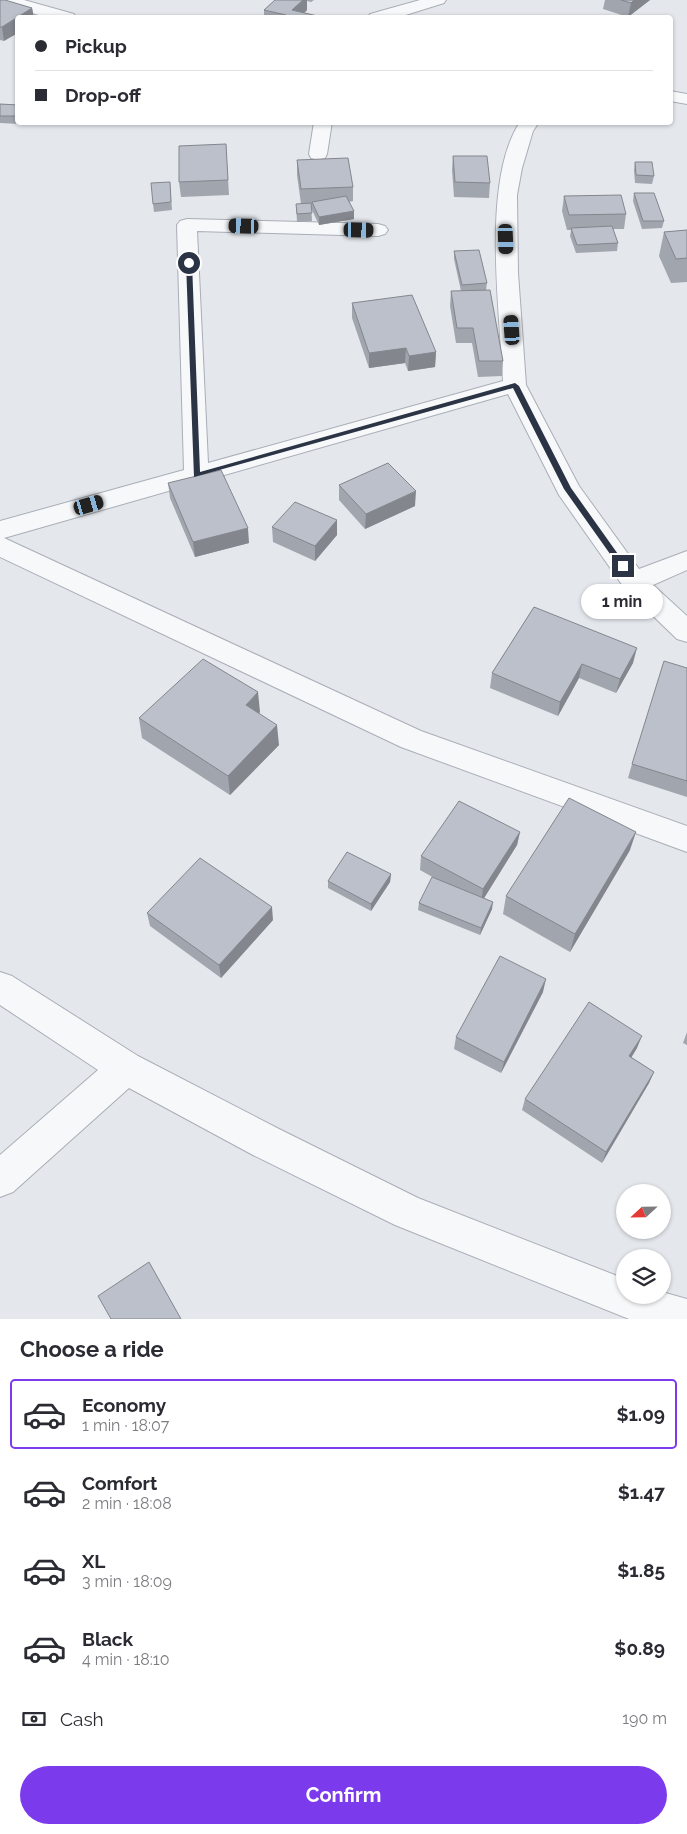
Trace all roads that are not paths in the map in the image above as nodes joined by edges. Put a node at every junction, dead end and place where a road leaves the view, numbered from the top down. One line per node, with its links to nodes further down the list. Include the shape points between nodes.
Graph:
1 (6, 0): 3 (street)
2 (432, 1): 4 (street)
3 (58, 15)
4 (386, 15)
5 (673, 97): 6 (street)
6 (687, 99)
7 (323, 125): 9 (street)
8 (528, 125): 11 (street, via 512,168 507,194)
9 (318, 154)
10 (378, 230): 12 (street, via 187,225)
11 (515, 386): 12 (street); 16 (street, via 568,489)
12 (196, 475): 13 (street)
13 (0, 530)
14 (0, 546): 18 (street, via 411,739)
15 (687, 560): 16 (street)
16 (634, 582): 17 (street)
17 (687, 632)
18 (687, 839)
19 (0, 987): 20 (street)
20 (126, 1068): 21 (street); 22 (street, via 408,1212 642,1305)
21 (0, 1179)
22 (687, 1318)

